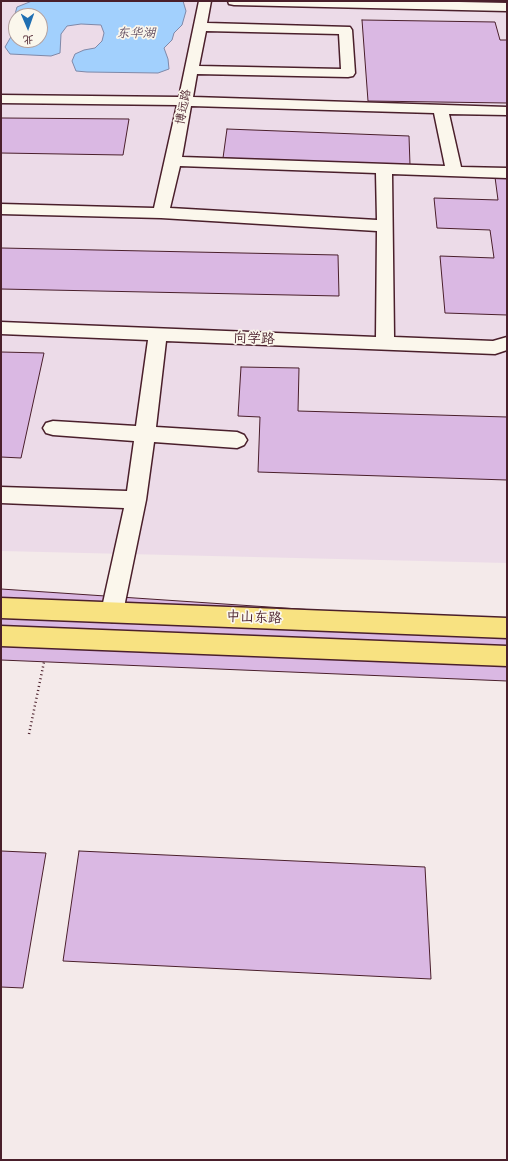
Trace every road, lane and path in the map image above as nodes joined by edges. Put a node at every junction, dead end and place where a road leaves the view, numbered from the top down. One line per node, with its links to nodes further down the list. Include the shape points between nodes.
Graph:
1 (205, 1): 6 (lane, 博远路)
2 (234, 1): 3 (lane)
3 (343, 3): 4 (lane); 7 (lane)
4 (462, 3): 5 (lane)
5 (507, 7)
6 (200, 27): 7 (lane); 8 (lane, 博远路)
7 (345, 30): 9 (lane)
8 (191, 70): 9 (lane); 11 (lane, 博远路)
9 (349, 89): 11 (lane); 12 (lane)
10 (1, 99): 11 (lane)
11 (185, 101): 14 (lane, 博远路)
12 (440, 108): 13 (lane); 16 (lane)
13 (507, 111)
14 (174, 160): 15 (lane); 19 (lane, 博远路)
15 (384, 170): 16 (lane); 20 (lane)
16 (454, 172): 17 (lane)
17 (507, 173)
18 (1, 210): 19 (lane)
19 (161, 213): 20 (lane)
20 (386, 226): 24 (lane)
21 (1, 328): 22 (lane, 向学路)
22 (158, 335): 24 (lane, 向学路); 26 (lane)
23 (507, 343): 24 (lane, 向学路, via 495,348)
24 (385, 344)
25 (53, 428): 26 (lane)
26 (145, 434): 27 (lane); 29 (lane)
27 (237, 440)
28 (1, 494): 29 (lane)
29 (136, 500): 31 (lane)
30 (1, 608): 31 (main road, 中山东路)
31 (112, 612): 32 (main road, 中山东路)
32 (507, 628)
33 (1, 636): 34 (main road, 中山东路)
34 (49, 638): 35 (main road, 中山东路); 36 (path)
35 (507, 656)
36 (29, 734)

